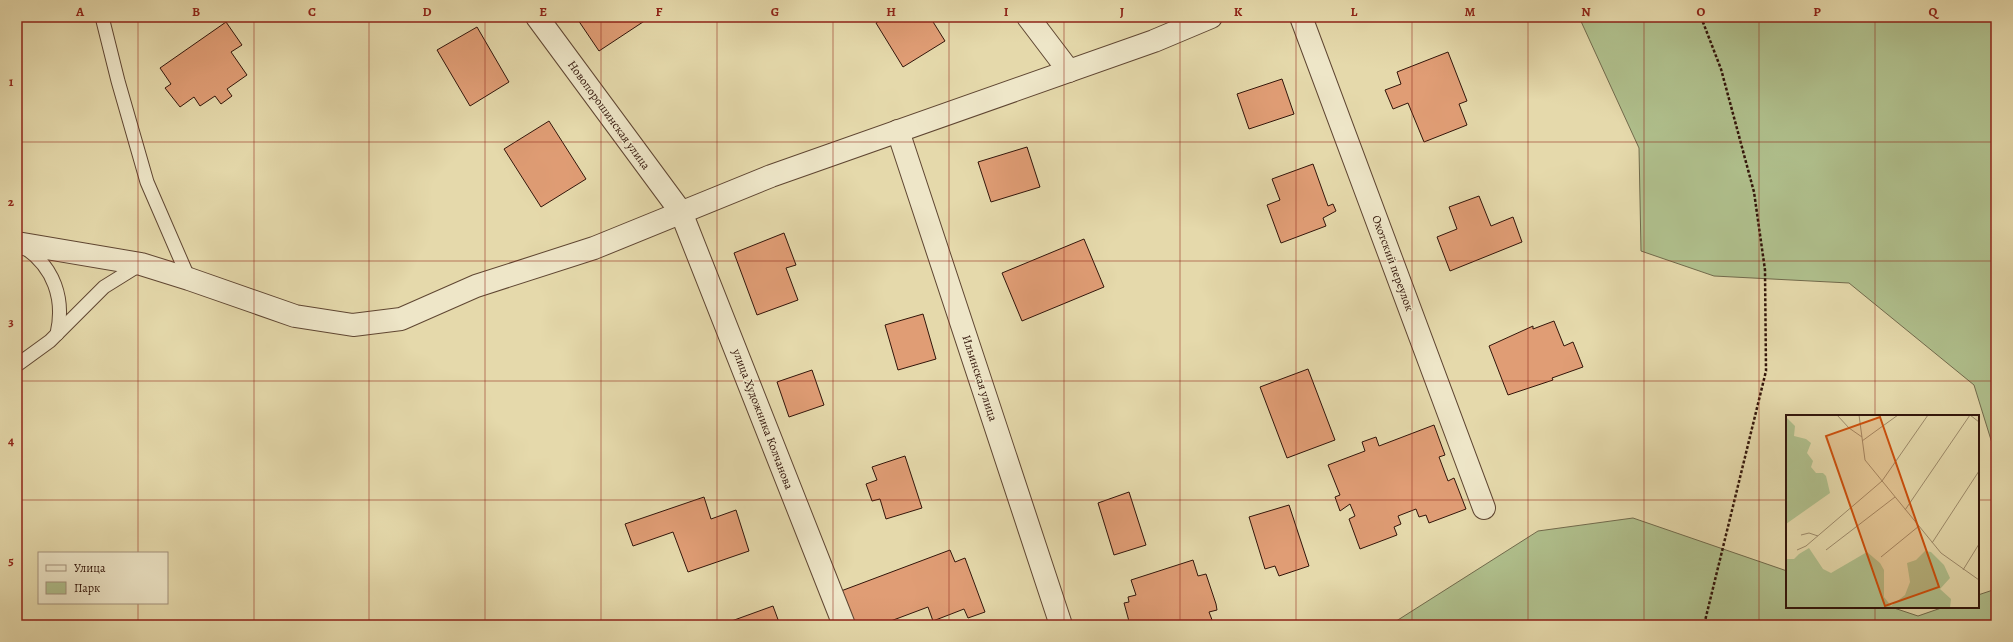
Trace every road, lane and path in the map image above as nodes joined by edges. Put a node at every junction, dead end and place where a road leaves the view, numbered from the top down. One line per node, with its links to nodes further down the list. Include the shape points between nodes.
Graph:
1 (102, 17): 12 (lane, via 147,182)
2 (537, 17): 9 (street, Новопорошинская улица)
3 (1028, 17): 7 (street)
4 (1211, 17): 7 (street, via 1154,41)
5 (1301, 17): 15 (street, Охотский переулок)
6 (1701, 17): 18 (path, via 1721,69 1754,192 1765,270 1766,363)
7 (1069, 71): 8 (street)
8 (898, 131): 9 (street, via 771,176); 17 (street, Ильинская улица)
9 (681, 212): 12 (street, via 594,248 476,286 401,320 353,325 295,316); 16 (street, улица Художника Колчанова)
10 (18, 243): 11 (street); 13 (lane, via 33,253 48,269 54,281 60,307)
11 (141, 264): 12 (street); 13 (lane, via 104,287)
12 (190, 279)
13 (57, 334): 14 (lane)
14 (17, 364)
15 (1484, 508)
16 (844, 625)
17 (1061, 625)
18 (1704, 625)

